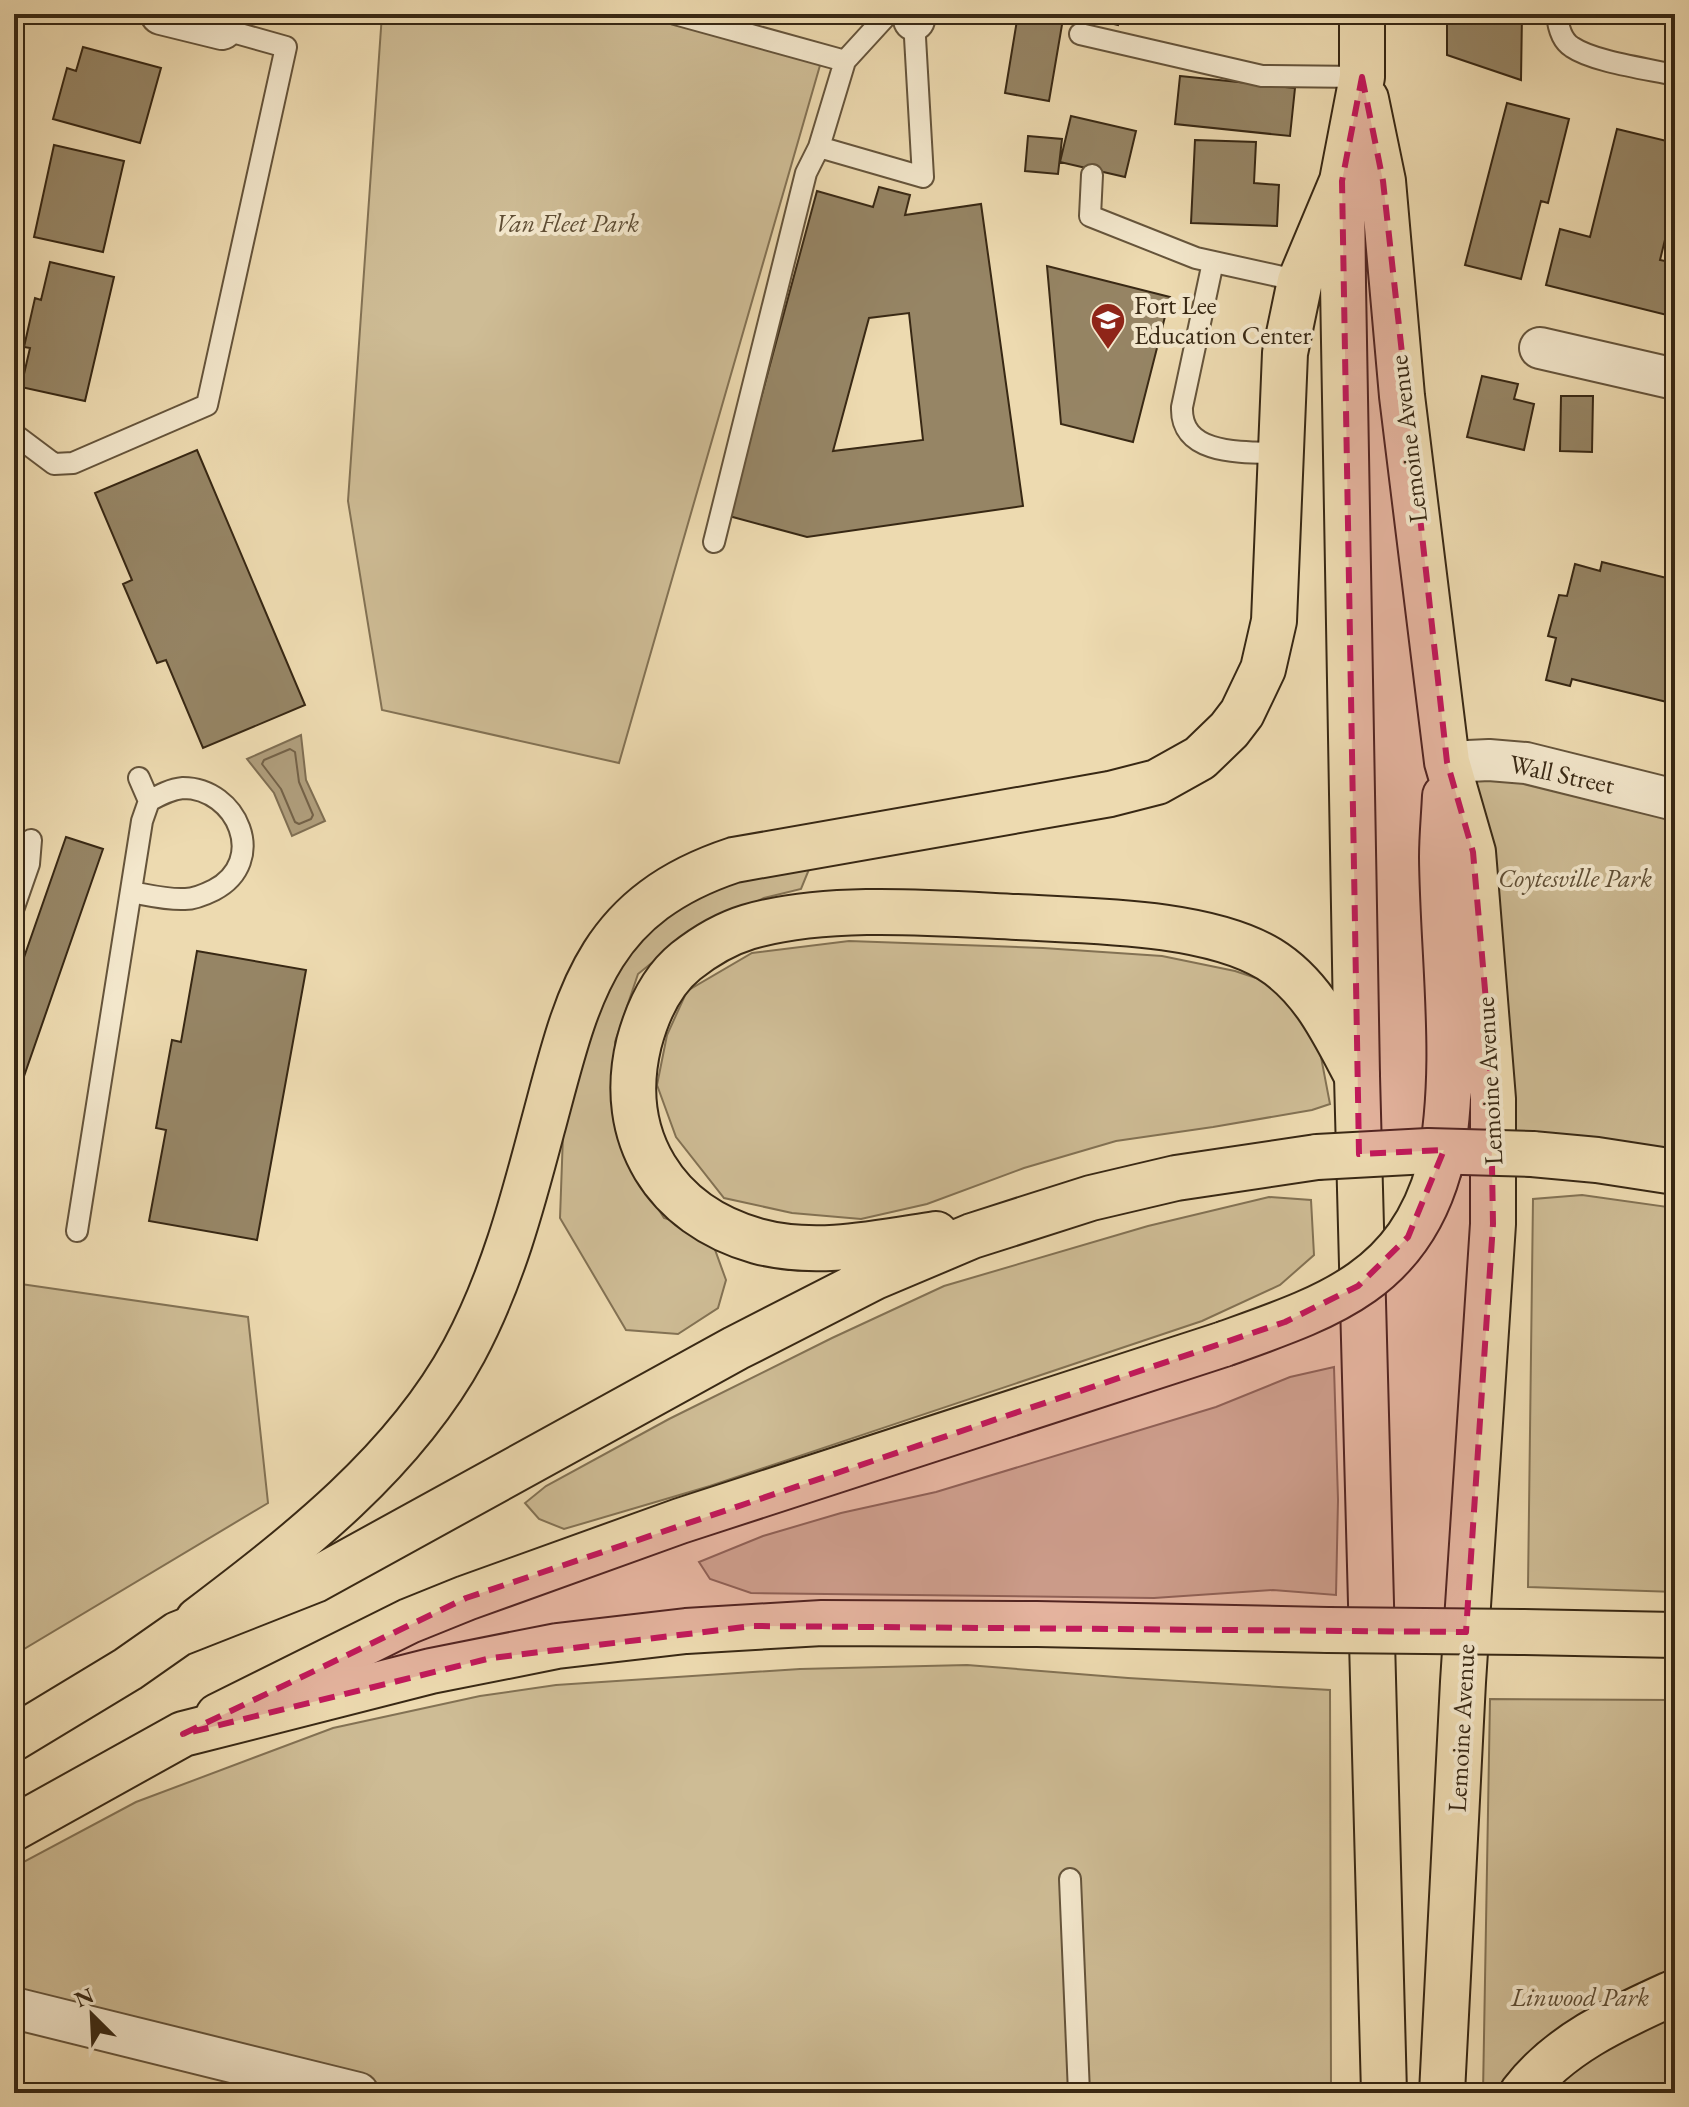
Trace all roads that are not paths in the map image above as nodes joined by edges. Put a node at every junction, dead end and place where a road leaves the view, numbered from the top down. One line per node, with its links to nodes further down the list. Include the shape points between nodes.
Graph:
1 (161, 14): 6 (street)
2 (675, 14): 8 (lane)
3 (1362, 14): 10 (main road, Lemoine Avenue)
4 (1557, 14): 9 (lane, via 1560,33 1570,46)
5 (905, 16): 8 (lane); 11 (lane, via 923,177)
6 (222, 29): 18 (lane, via 286,47 207,405 73,463 54,464)
7 (1080, 34): 10 (lane, via 1262,76)
8 (845, 61): 11 (lane)
9 (1675, 75)
10 (1362, 77): 13 (main road, Lemoine Avenue); 21 (main road, Lemoine Avenue, via 1383,181 1402,396)
11 (819, 147): 20 (lane, via 806,173)
12 (1092, 175): 14 (lane, via 1090,216)
13 (1342, 181): 15 (main road); 28 (main road, Lemoine Avenue)
14 (1213, 262): 15 (lane); 19 (lane, via 1183,421 1207,446)
15 (1300, 281): 19 (main road, via 1285,353)
16 (1540, 348): 17 (street)
17 (1675, 379)
18 (14, 434)
19 (1280, 453): 32 (main road, via 1270,647 1242,713 1200,758 1157,782 1110,794 734,860 678,884 627,923 595,967 576,1008 511,1240 479,1321 446,1381 390,1452 312,1530)
20 (714, 542)
21 (1447, 762): 23 (street, Wall Street, via 1526,763); 34 (main road, bridge, via 1442,857 1445,1136 1434,1186 1417,1223 1375,1274 1342,1297 1224,1344 680,1521 466,1598 356,1646); 43 (main road, Lemoine Avenue, via 1473,852 1490,1047 1494,1186)
22 (139, 778): 24 (lane)
23 (1675, 800)
24 (149, 801): 26 (lane); 26 (lane, via 182,788 208,795 237,821 243,859 224,885 188,900)
25 (31, 840): 27 (lane)
26 (131, 892): 31 (lane)
27 (14, 907)
28 (1357, 1076): 30 (main road, via 1318,1006 1284,969 1251,949 1169,929 985,916 827,915 769,922 726,935 704,947 665,984 651,1008 636,1057 633,1112 659,1174 693,1209 759,1242 814,1248); 42 (main road, Lemoine Avenue)
29 (1675, 1172): 30 (main road, bridge, via 1532,1154 1428,1151 1317,1157 1160,1181)
30 (1009, 1222): 32 (main road, via 875,1277 769,1331 315,1580)
31 (77, 1231)
32 (178, 1634): 35 (main road)
33 (1675, 1635): 34 (main road, bridge, via 767,1625 557,1646 491,1658)
34 (183, 1734): 36 (main road)
35 (14, 1738)
36 (14, 1828)
37 (1070, 1879): 41 (lane)
38 (1675, 1992): 44 (main road, via 1578,2042)
39 (14, 2008): 40 (street)
40 (358, 2093)
41 (1079, 2093)
42 (1384, 2093)
43 (1442, 2093)
44 (1522, 2093)

